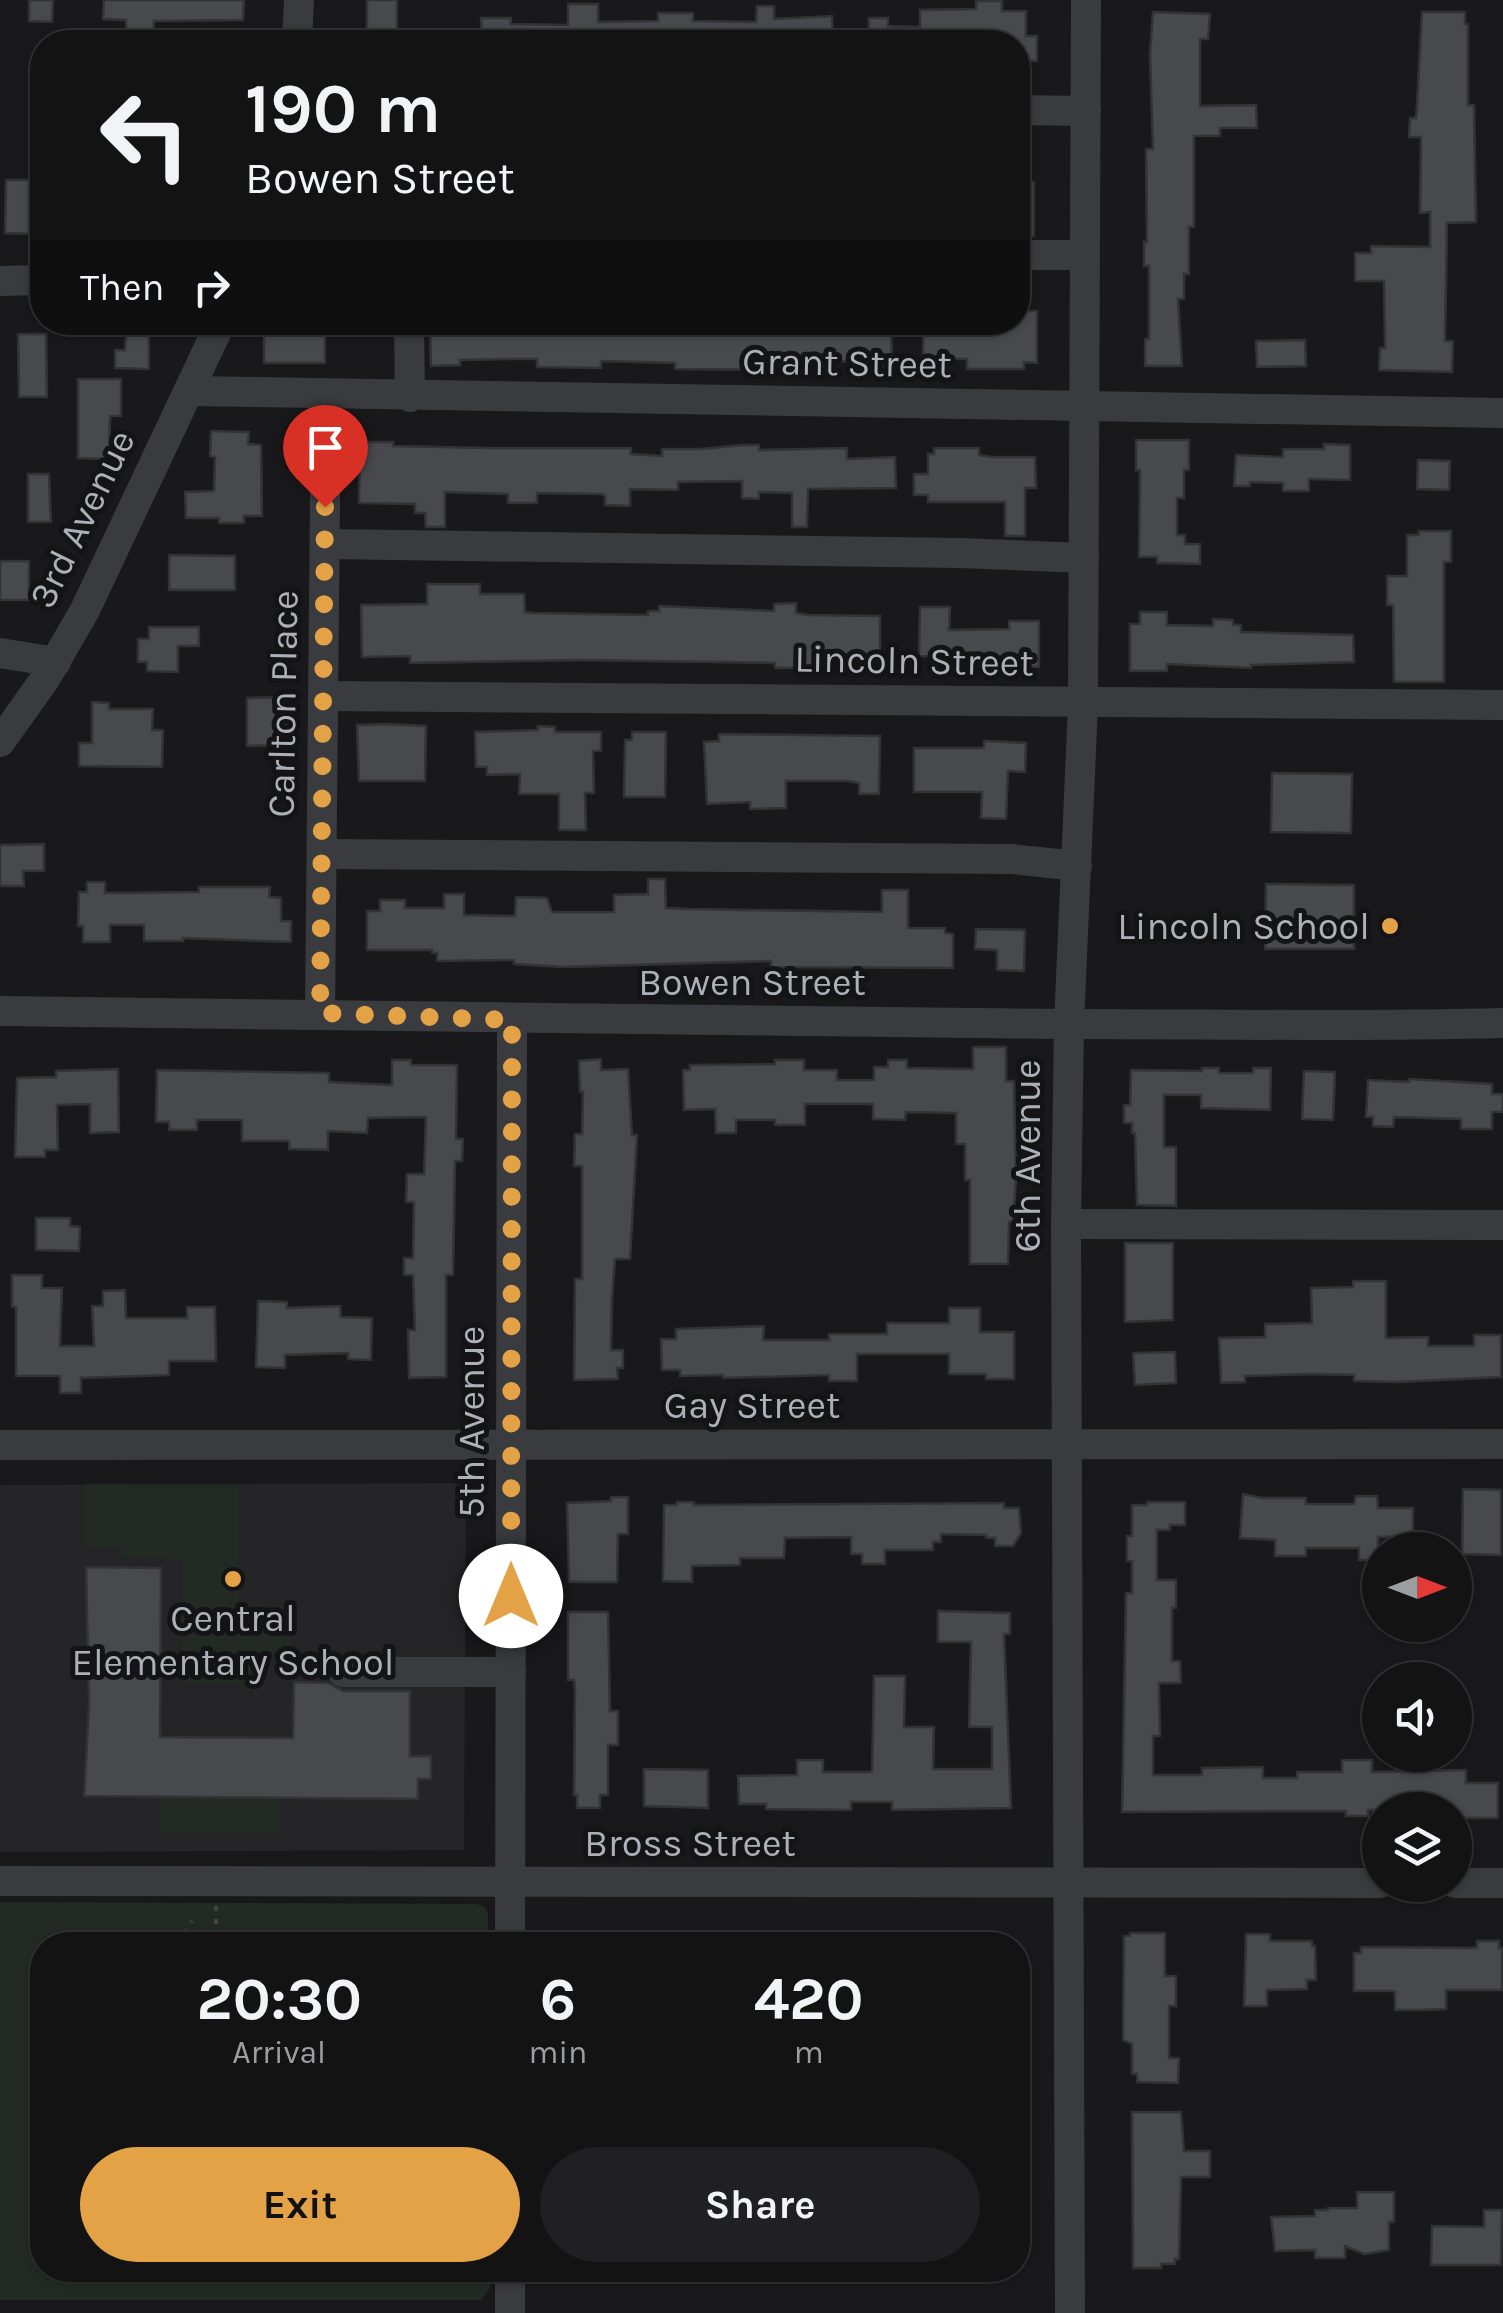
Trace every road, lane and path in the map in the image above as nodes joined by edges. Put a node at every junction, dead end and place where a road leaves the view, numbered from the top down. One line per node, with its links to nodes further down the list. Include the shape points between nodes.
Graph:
1 (299, 0): 3 (street)
2 (1086, 0): 5 (street, 6th Avenue)
3 (298, 30)
4 (1030, 110): 5 (street)
5 (1086, 111): 6 (street, 6th Avenue)
6 (1085, 255): 7 (street); 15 (street, 6th Avenue)
7 (1030, 256)
8 (0, 280): 9 (street)
9 (30, 280)
10 (215, 335): 12 (street, 3rd Avenue)
11 (409, 335): 14 (street)
12 (190, 391): 13 (street, Grant Street); 20 (street, 3rd Avenue)
13 (326, 396): 14 (street, Grant Street); 17 (street, Carlton Place)
14 (410, 397): 15 (street, Grant Street)
15 (1084, 406): 16 (street, Grant Street); 18 (street, 6th Avenue)
16 (1503, 413)
17 (325, 544): 18 (street); 21 (street, Carlton Place)
18 (1084, 558): 22 (street, 6th Avenue)
19 (0, 653): 20 (street)
20 (56, 662): 24 (street, 3rd Avenue)
21 (324, 696): 22 (street, Lincoln Street); 25 (street, Carlton Place)
22 (1083, 704): 23 (street, Lincoln Street); 26 (street, 6th Avenue)
23 (1503, 704)
24 (0, 742)
25 (322, 854): 26 (street, via 1011,859); 28 (street, Carlton Place)
26 (1077, 866): 31 (street, 6th Avenue)
27 (0, 1010): 28 (street, Bowen Street)
28 (320, 1013): 29 (street, Bowen Street)
29 (512, 1020): 31 (street, Bowen Street); 34 (street, 5th Avenue)
30 (1503, 1023): 31 (street, Bowen Street)
31 (1068, 1024): 32 (street, 6th Avenue)
32 (1066, 1224): 33 (street); 37 (street, 6th Avenue)
33 (1503, 1225)
34 (511, 1444): 36 (street, Gay Street); 37 (street, Gay Street); 39 (street, 5th Avenue)
35 (1503, 1444): 37 (street, Gay Street)
36 (0, 1445)
37 (1066, 1446): 43 (street, 6th Avenue)
38 (344, 1672): 39 (street)
39 (511, 1672): 42 (street, 5th Avenue)
40 (0, 1881): 41 (street, Bross Street)
41 (216, 1882): 42 (street, Bross Street); 49 (path)
42 (510, 1883): 43 (street, Bross Street); 50 (street, 5th Avenue)
43 (1069, 1883): 44 (street, Bross Street); 53 (street, 6th Avenue)
44 (1362, 1883)
45 (1472, 1883): 46 (street)
46 (1503, 1883)
47 (192, 1921): 48 (path)
48 (186, 1932)
49 (216, 1932)
50 (510, 1932)
51 (510, 2282): 52 (street)
52 (510, 2313)
53 (1070, 2313)

